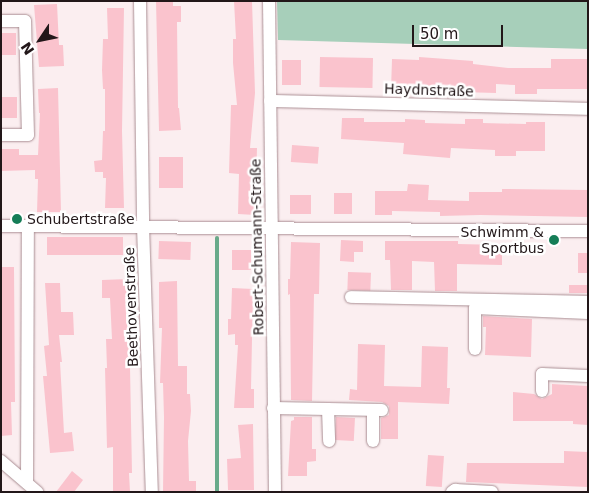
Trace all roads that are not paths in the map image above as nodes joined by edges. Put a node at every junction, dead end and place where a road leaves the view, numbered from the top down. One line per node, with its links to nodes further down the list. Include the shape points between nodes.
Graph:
1 (140, 1): 8 (street, Beethovenstraße)
2 (269, 1): 4 (street, Robert-Schumann-Straße)
3 (1, 21): 6 (street, via 25,21 28,135)
4 (270, 101): 5 (street, Haydnstraße); 10 (street, Robert-Schumann-Straße)
5 (588, 110)
6 (1, 135)
7 (1, 226): 9 (street)
8 (143, 226): 9 (street); 10 (street); 25 (street, Beethovenstraße)
9 (28, 227): 23 (street)
10 (272, 228): 11 (street); 18 (street, Robert-Schumann-Straße)
11 (588, 231)
12 (351, 297): 13 (street)
13 (588, 302)
14 (588, 313): 15 (street, via 475,308)
15 (475, 349)
16 (588, 376): 17 (street, via 542,374)
17 (542, 392)
18 (273, 408): 19 (street); 26 (street, Robert-Schumann-Straße)
19 (328, 409): 20 (street); 21 (street, via 378,410)
20 (329, 441)
21 (373, 441)
22 (1, 461): 23 (street)
23 (27, 482): 24 (street)
24 (37, 492)
25 (152, 492)
26 (275, 492)
27 (452, 492): 28 (street)
28 (492, 492)

